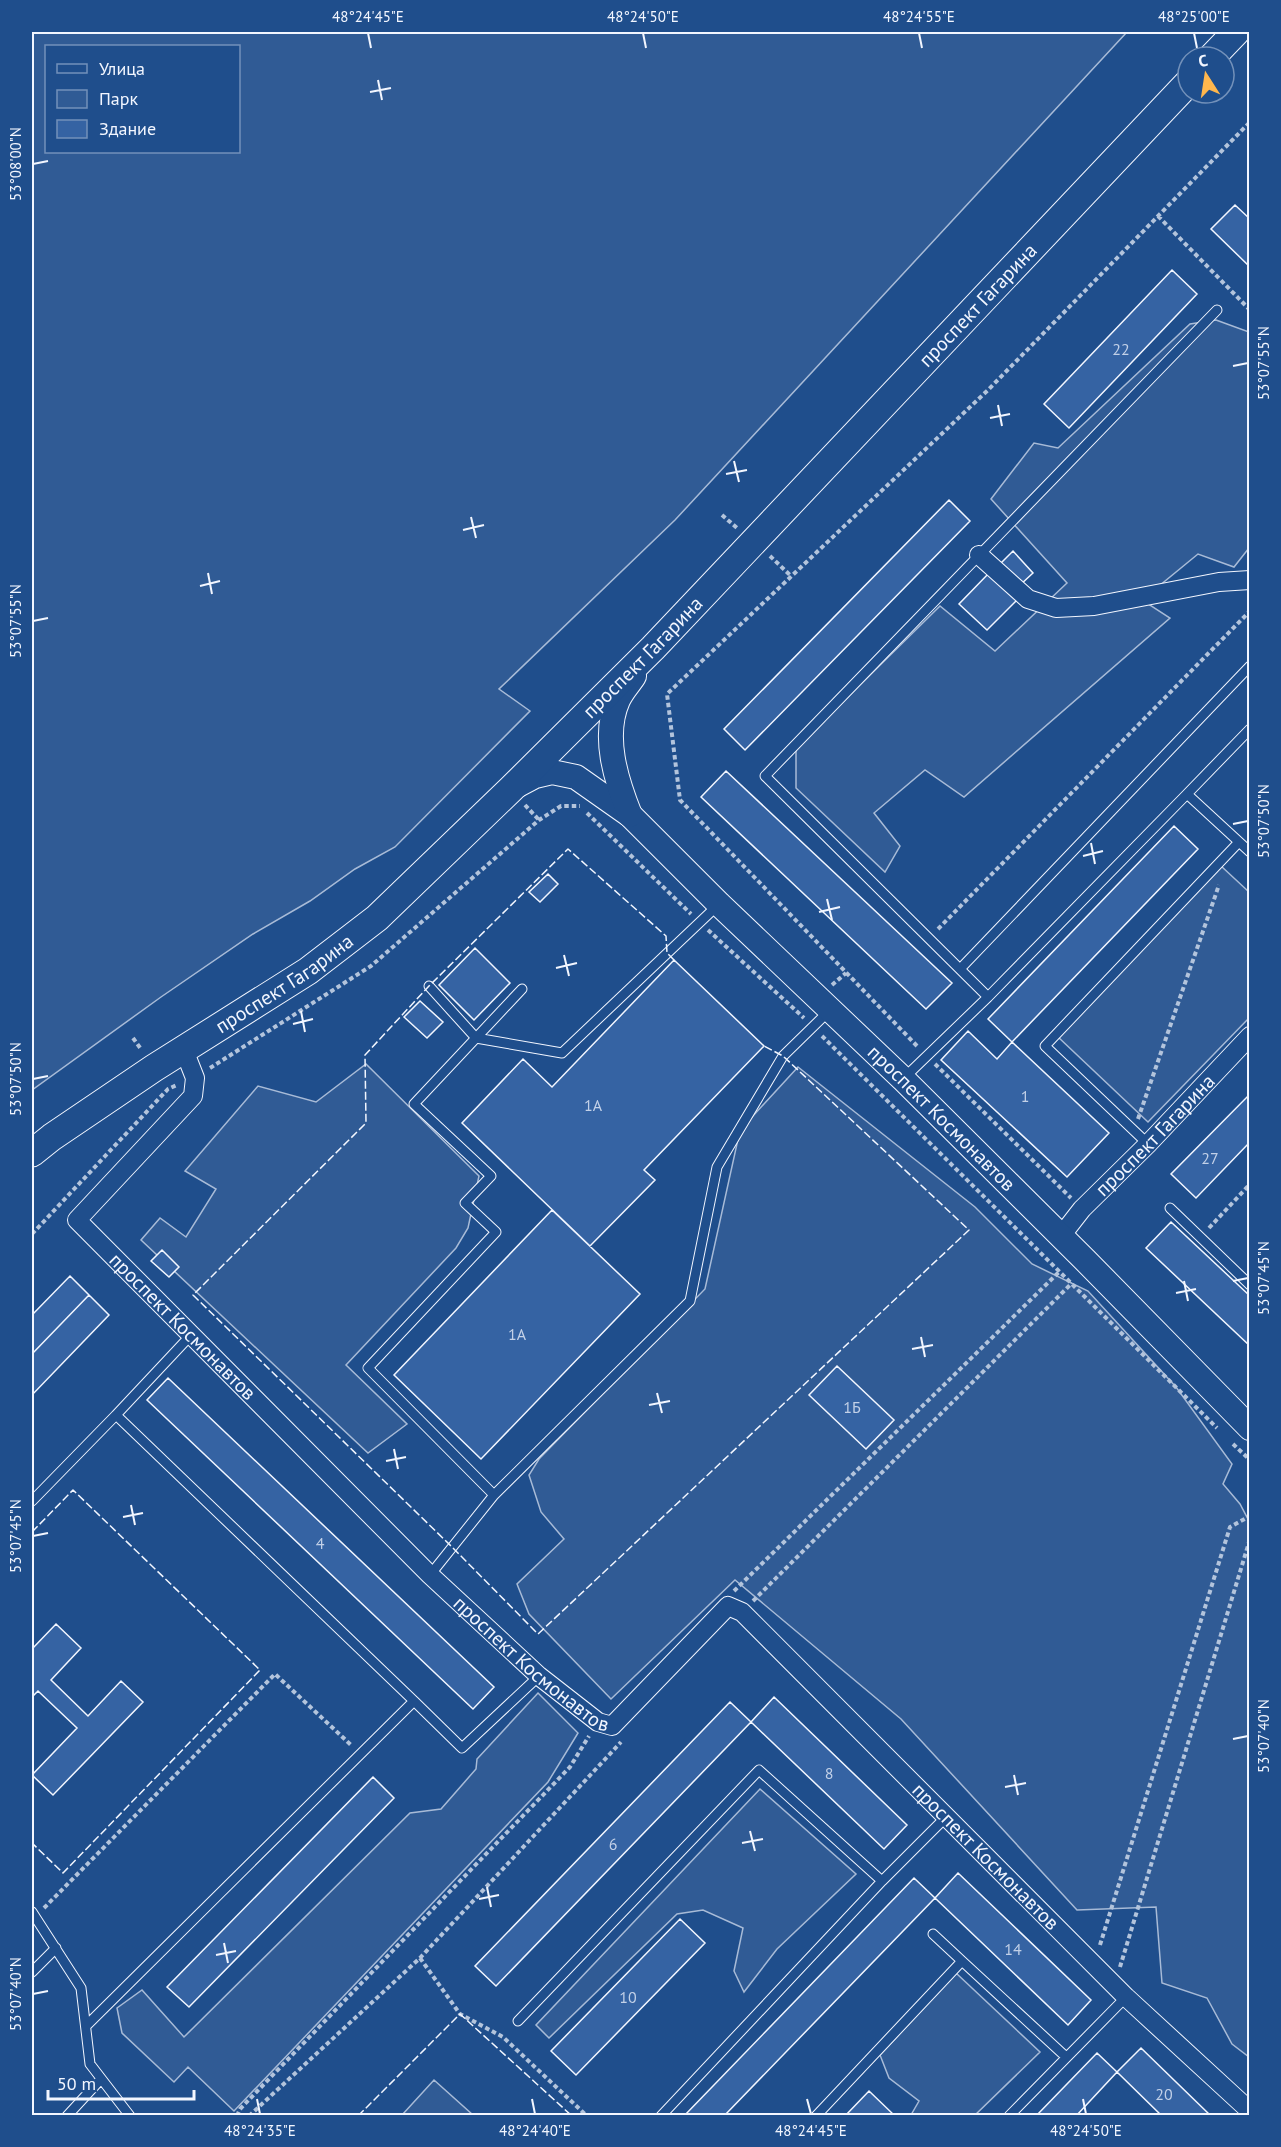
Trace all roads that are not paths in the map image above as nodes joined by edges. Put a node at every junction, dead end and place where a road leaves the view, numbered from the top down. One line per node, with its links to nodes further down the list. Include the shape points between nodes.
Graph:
1 (1236, 32): 2 (main road)
2 (1224, 45)
3 (1176, 95): 7 (main road, проспект Гагарина)
4 (1217, 310): 5 (lane)
5 (979, 555): 6 (street, via 1028,599 1056,609); 16 (lane, via 765,776)
6 (1250, 580)
7 (653, 648): 10 (main road, проспект Гагарина); 12 (main road, via 618,700 610,732 619,787)
8 (1250, 666): 16 (lane)
9 (1250, 729): 11 (lane)
10 (511, 789): 12 (main road, via 552,772 576,777); 23 (main road, проспект Гагарина, via 377,918 308,971)
11 (1187, 794): 13 (lane); 19 (lane)
12 (630, 815): 15 (main road, проспект Космонавтов)
13 (1239, 842): 14 (lane); 25 (lane, via 1045,1046)
14 (1250, 852)
15 (719, 904): 20 (main road, проспект Космонавтов); 22 (lane, via 562,1053)
16 (960, 969): 19 (lane)
17 (429, 986): 22 (lane)
18 (522, 989): 22 (lane)
19 (988, 997): 24 (lane)
20 (831, 1009): 24 (main road, проспект Космонавтов); 33 (lane, via 783,1056 717,1167 690,1301)
21 (1250, 1036): 25 (street, проспект Гагарина)
22 (476, 1038): 33 (lane, via 414,1104 491,1176 465,1203 496,1232 368,1368)
23 (184, 1050): 26 (main road, проспект Гагарина); 30 (street, проспект Космонавтов, via 195,1078 194,1096 77,1220)
24 (903, 1079): 28 (main road, проспект Космонавтов)
25 (1148, 1144): 28 (street, проспект Гагарина)
26 (32, 1153)
27 (1170, 1208): 29 (lane)
28 (1060, 1236): 32 (main road, проспект Космонавтов)
29 (1250, 1285)
30 (191, 1335): 31 (lane); 35 (street, проспект Космонавтов)
31 (116, 1416): 34 (lane); 37 (lane)
32 (1241, 1436)
33 (494, 1495): 35 (lane)
34 (32, 1501)
35 (430, 1575): 36 (street, проспект Космонавтов)
36 (539, 1676): 37 (lane, via 462,1748); 38 (street, проспект Космонавтов, via 598,1722 612,1726 728,1606 742,1612)
37 (414, 1701): 47 (lane)
38 (946, 1817): 39 (lane); 45 (street, проспект Космонавтов)
39 (882, 1881): 46 (lane, via 759,1770); 53 (lane)
40 (33, 1915): 42 (lane)
41 (933, 1934): 43 (lane)
42 (56, 1948): 44 (lane); 47 (lane, via 81,1988)
43 (962, 1961): 48 (lane); 54 (lane)
44 (32, 1972)
45 (1120, 1991): 48 (lane); 50 (street, проспект Космонавтов)
46 (518, 2021)
47 (86, 2026): 49 (lane, via 90,2064)
48 (1065, 2056): 55 (lane)
49 (101, 2079): 51 (lane); 52 (lane)
50 (1250, 2111)
51 (67, 2115)
52 (130, 2115)
53 (661, 2115)
54 (816, 2115)
55 (1009, 2115)

